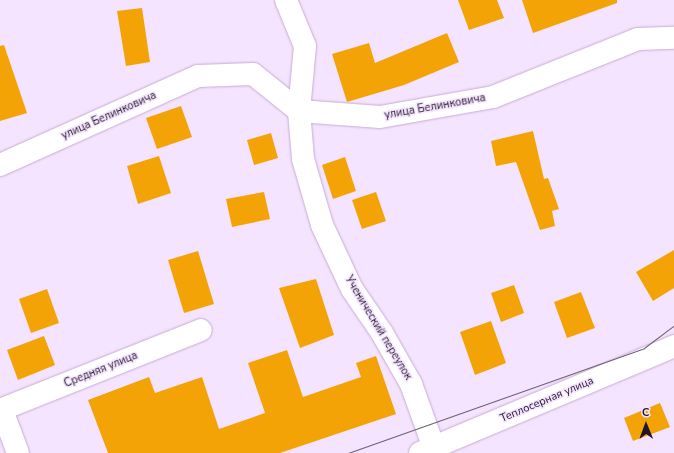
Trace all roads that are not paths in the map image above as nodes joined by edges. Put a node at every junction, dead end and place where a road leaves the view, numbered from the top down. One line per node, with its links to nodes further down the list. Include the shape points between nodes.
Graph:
1 (286, 0): 3 (street, Ученический переулок, via 305,46)
2 (674, 38): 3 (street, улица Белинковича, via 638,39 492,97 380,117)
3 (299, 111): 4 (street, улица Белинковича, via 253,74 198,76); 8 (street, Ученический переулок, via 303,159 322,225 352,289 382,333 411,384)
4 (0, 165)
5 (201, 330): 7 (street, Средняя улица)
6 (674, 346): 8 (street, Теплосерная улица)
7 (1, 410): 9 (street)
8 (427, 451)
9 (18, 453)

